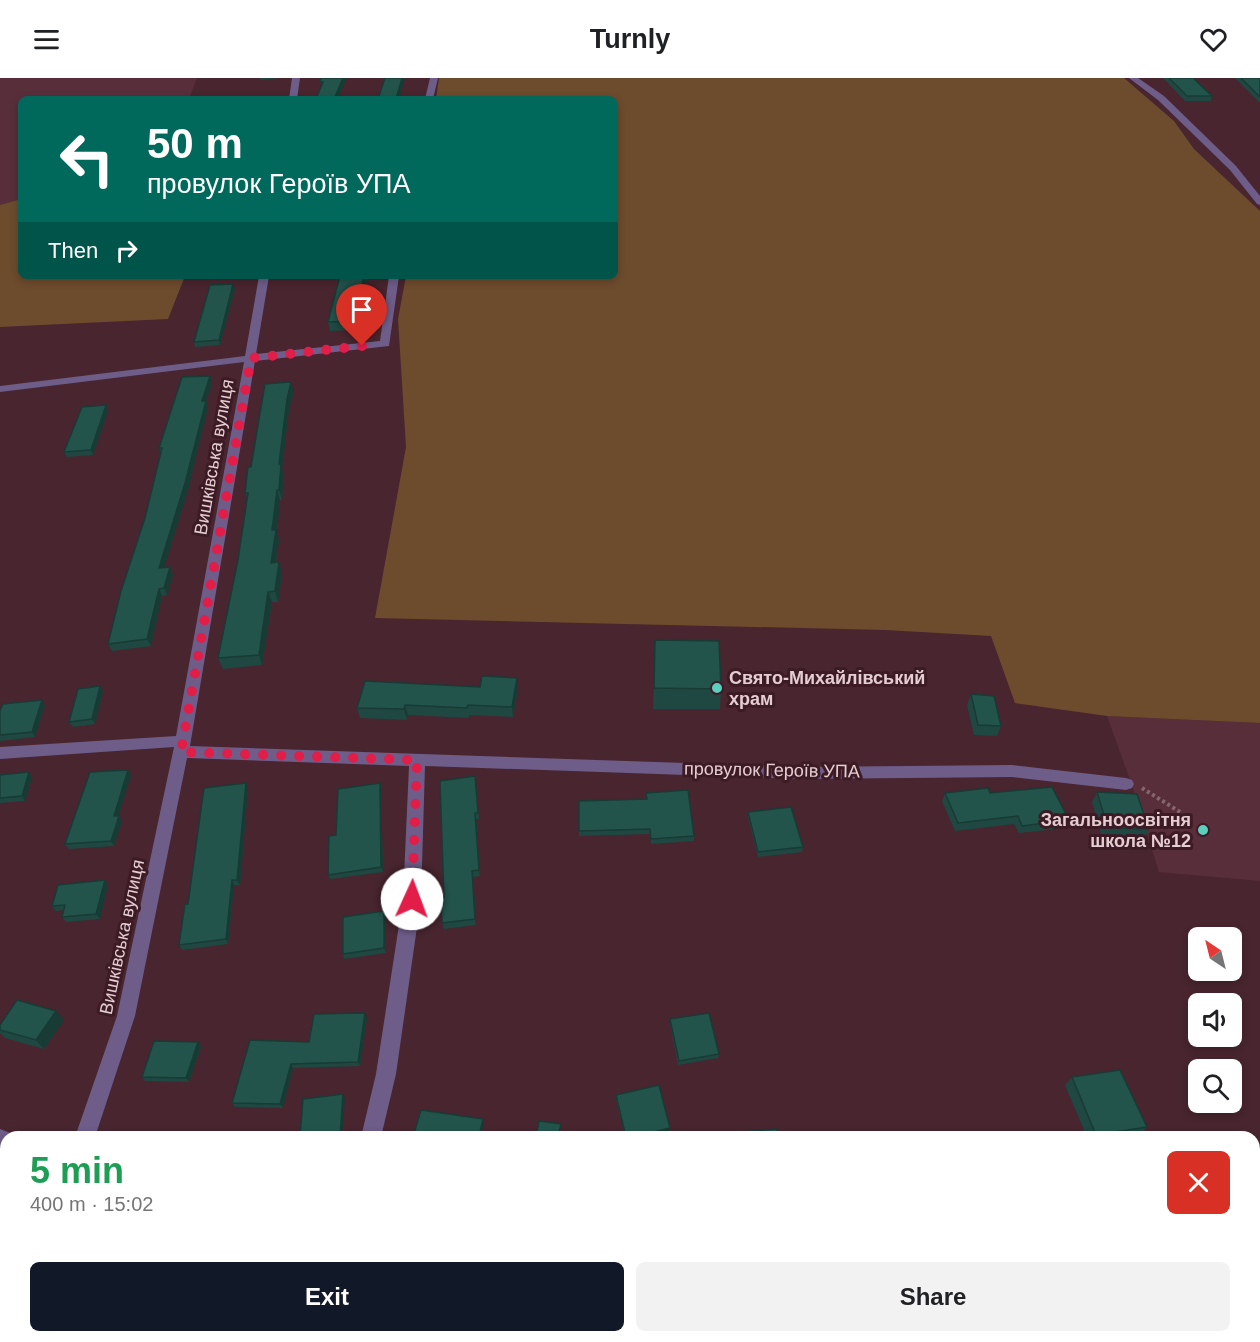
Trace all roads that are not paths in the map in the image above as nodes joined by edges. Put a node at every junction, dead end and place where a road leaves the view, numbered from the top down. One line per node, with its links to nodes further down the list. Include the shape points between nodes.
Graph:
1 (296, 78): 4 (street)
2 (434, 78): 5 (street)
3 (1133, 78): 6 (street, via 1161,98 1225,160)
4 (293, 96)
5 (430, 96)
6 (1260, 202)
7 (264, 279): 9 (street, Вишківська вулиця)
8 (394, 279): 9 (street, via 384,344)
9 (251, 358): 10 (street, Вишківська вулиця); 11 (street, Вишківська вулиця)
10 (0, 389)
11 (182, 746): 12 (street); 13 (street, провулок Героїв УПА); 15 (street, Вишківська вулиця, via 126,1017)
12 (0, 753)
13 (417, 760): 14 (street, провулок Героїв УПА, via 803,773 1012,771); 16 (street, via 412,899 386,1074)
14 (1126, 784)
15 (87, 1131)
16 (372, 1131)

